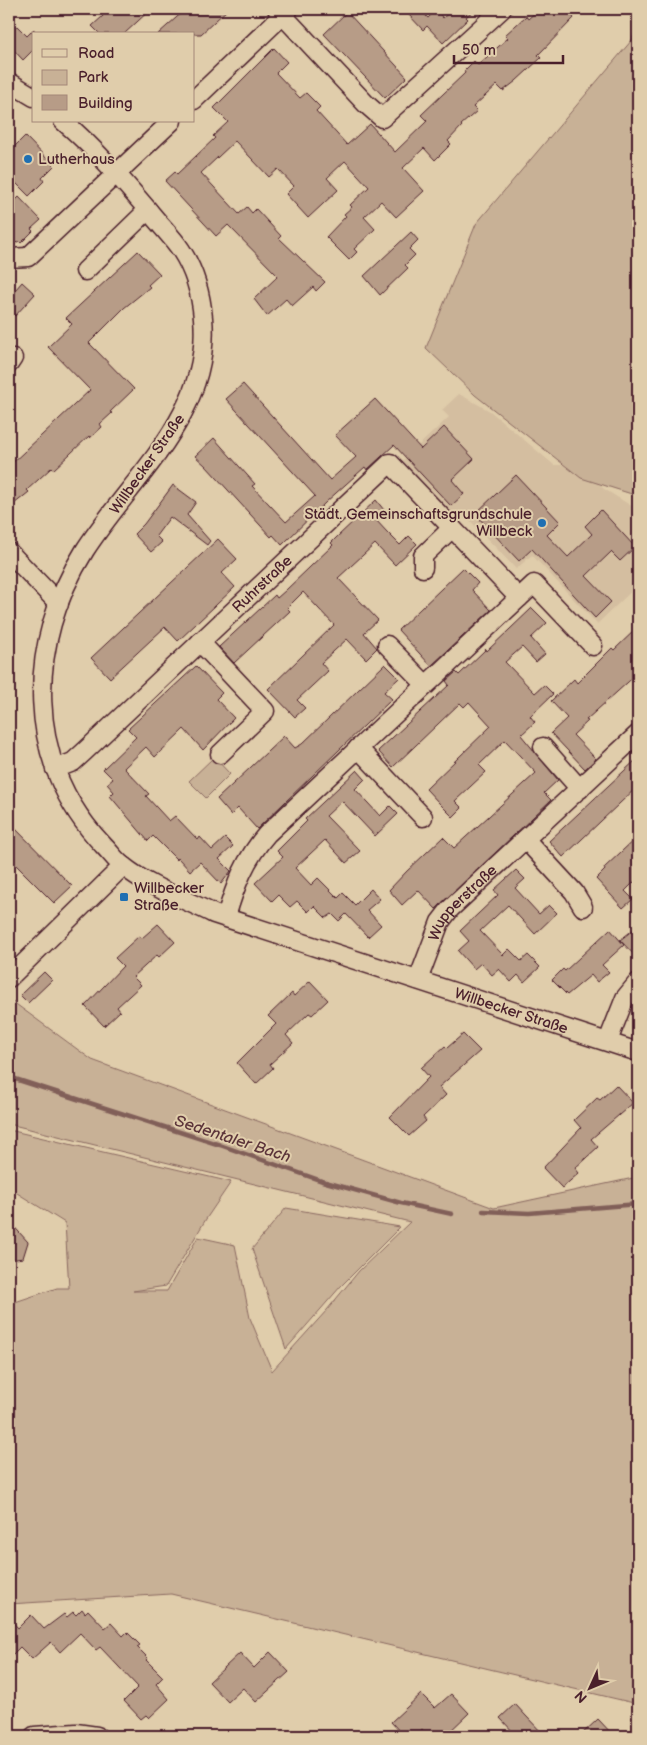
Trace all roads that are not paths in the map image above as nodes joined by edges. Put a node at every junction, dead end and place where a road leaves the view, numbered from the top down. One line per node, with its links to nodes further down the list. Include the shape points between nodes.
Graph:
1 (502, 9): 2 (street, via 382,118)
2 (283, 11): 5 (street)
3 (9, 82): 4 (street)
4 (32, 96)
5 (195, 99)
6 (64, 122): 8 (street, Willbecker Straße)
7 (171, 122): 8 (street)
8 (116, 174): 9 (street, Willbecker Straße); 10 (street, via 28,257)
9 (148, 210): 11 (street); 16 (street, Willbecker Straße, via 180,248 199,292 204,336 200,370 185,410 159,452 85,550)
10 (9, 258)
11 (84, 271)
12 (452, 528): 14 (street, via 423,556); 15 (street, Ruhrstraße); 17 (street, Ruhrstraße, via 390,463)
13 (9, 552): 16 (street)
14 (424, 568)
15 (520, 598): 19 (street, via 534,584); 20 (street)
16 (59, 604): 25 (street, Willbecker Straße, via 46,643 41,691 45,734)
17 (200, 642): 24 (street, via 265,711); 25 (street, Ruhrstraße, via 73,762)
18 (387, 645): 20 (street)
19 (593, 646)
20 (426, 686): 23 (street)
21 (638, 734): 26 (street, Wupperstraße)
22 (542, 747): 26 (street)
23 (358, 748): 27 (street); 31 (street, via 253,850 243,868)
24 (220, 754)
25 (55, 769): 29 (street, Willbecker Straße, via 85,826)
26 (580, 789): 28 (street, Wupperstraße)
27 (423, 817)
28 (526, 838): 30 (street, via 574,892); 33 (street, Wupperstraße, via 440,922)
29 (123, 866): 31 (street, Willbecker Straße, via 154,885); 32 (street)
30 (583, 908)
31 (226, 917): 33 (street, Willbecker Straße)
32 (9, 978)
33 (418, 980): 35 (street, Willbecker Straße)
34 (638, 982): 35 (street, via 625,998)
35 (608, 1041): 36 (street, Willbecker Straße)
36 (638, 1052)
37 (34, 1736): 38 (street, via 76,1733)
38 (97, 1736)

